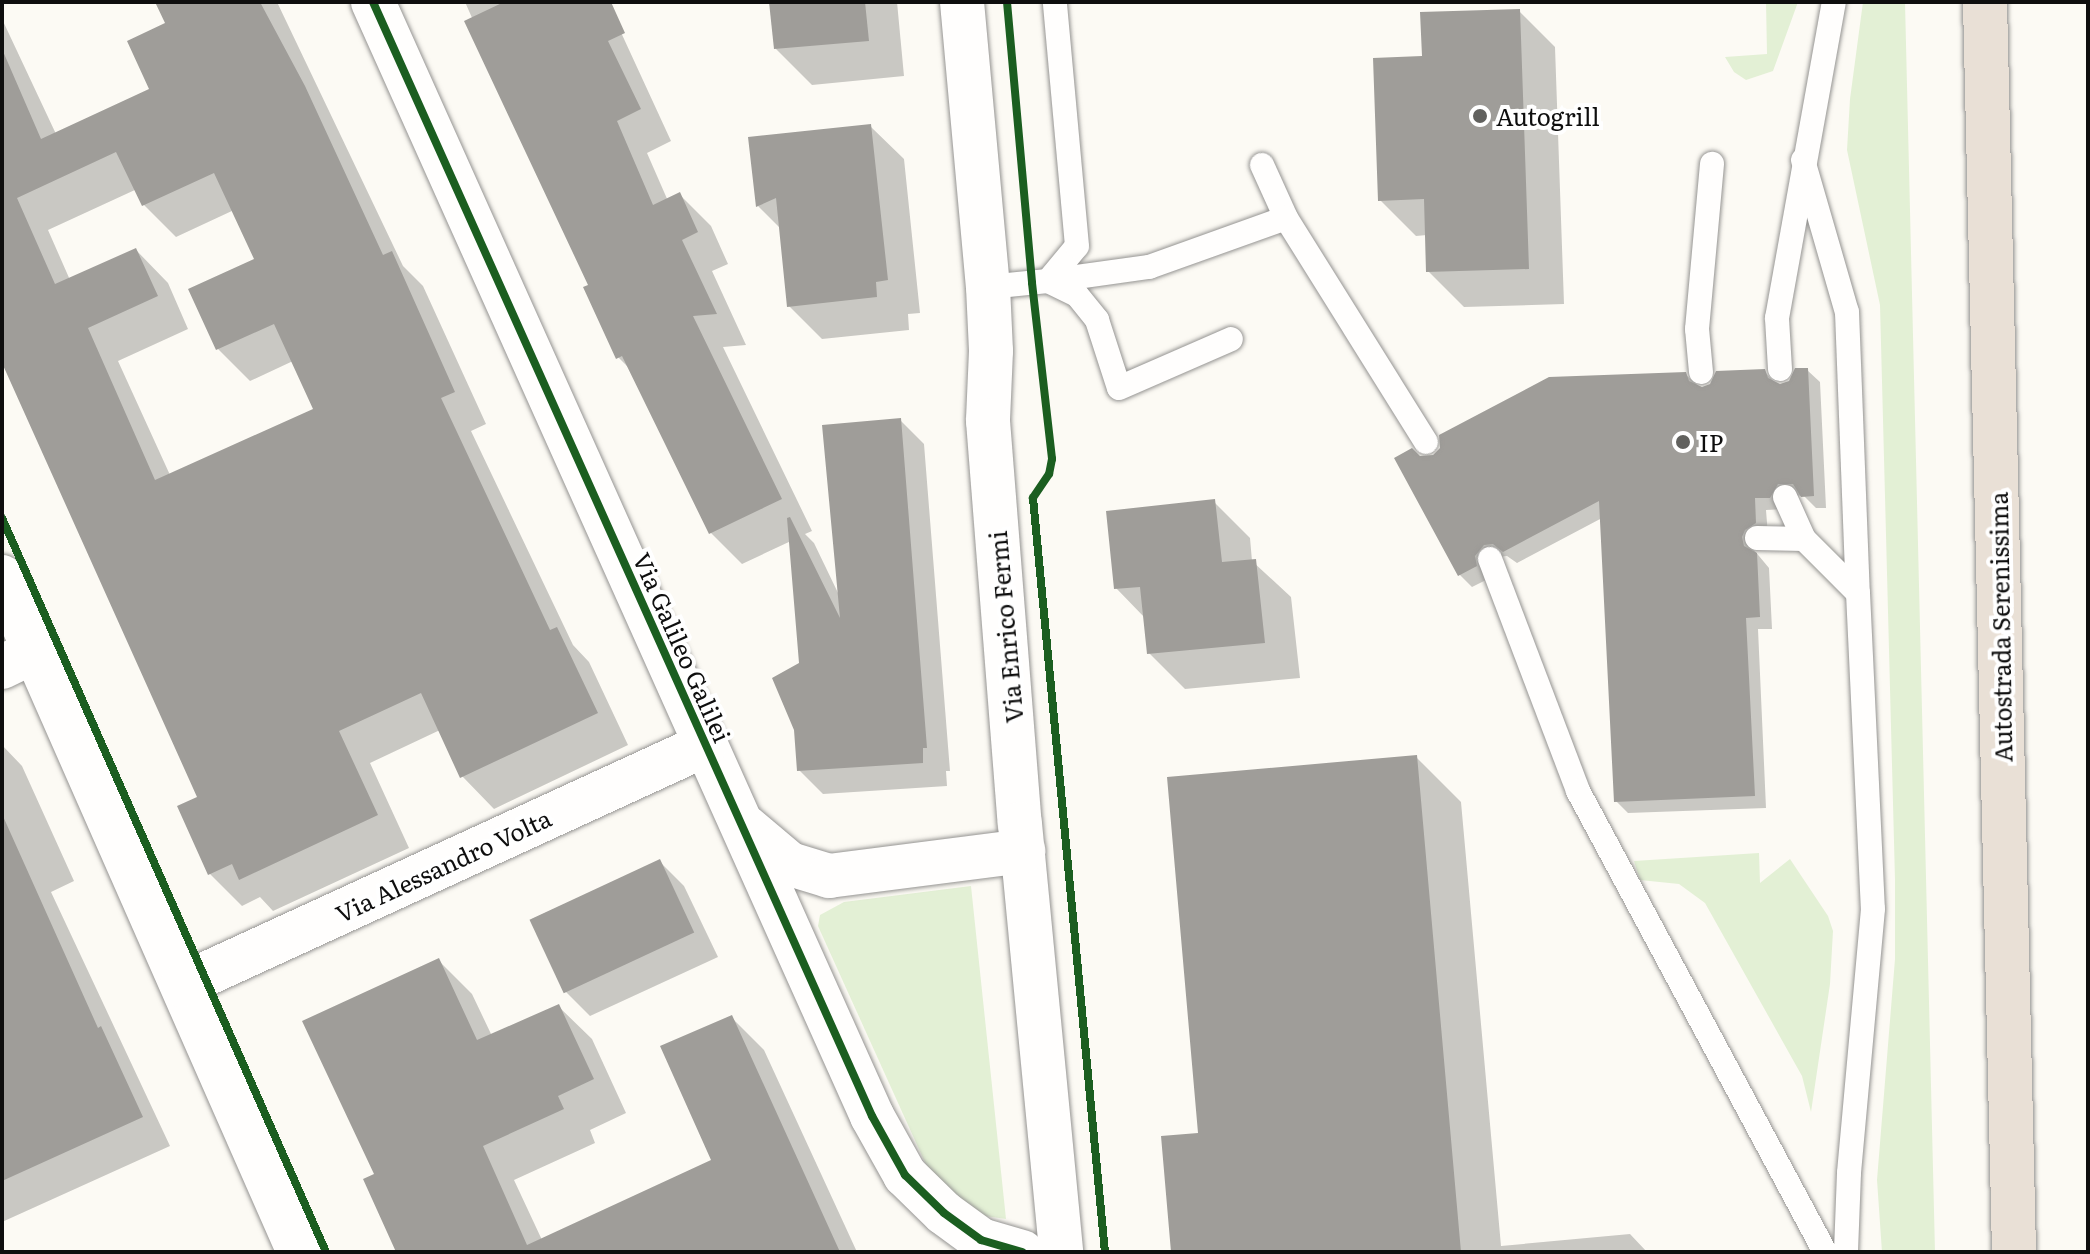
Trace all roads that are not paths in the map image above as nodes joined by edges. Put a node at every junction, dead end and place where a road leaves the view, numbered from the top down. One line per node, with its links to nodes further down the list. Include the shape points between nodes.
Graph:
1 (373, 2): 23 (street, Via Galileo Galilei)
2 (962, 2): 11 (street, Via Enrico Fermi)
3 (1055, 2): 10 (lane, via 1077,246)
4 (1834, 2): 6 (lane)
5 (1985, 2): 34 (highway, Autostrada Serenissima)
6 (1803, 160): 13 (lane, via 1777,318); 21 (lane, via 1847,312)
7 (1712, 164): 14 (lane, via 1697,329)
8 (1262, 165): 9 (lane)
9 (1286, 218): 10 (lane, via 1149,267); 15 (lane)
10 (1048, 281): 11 (lane); 12 (lane, via 1077,295 1097,320 1119,388)
11 (988, 287): 25 (street, Via Enrico Fermi, via 988,421)
12 (1231, 339)
13 (1780, 369)
14 (1701, 372)
15 (1426, 442)
16 (1785, 497): 18 (lane)
17 (1757, 538): 18 (lane)
18 (1804, 539): 21 (lane)
19 (1490, 559): 32 (lane, via 1578,791)
20 (2, 577): 22 (street)
21 (1858, 593): 33 (lane, via 1873,909)
22 (18, 659): 28 (street)
23 (705, 745): 24 (street, Via Galileo Galilei); 28 (street, Via Alessandro Volta)
24 (737, 819): 26 (street, Via Galileo Galilei, via 790,864); 27 (street, Via Galileo Galilei)
25 (1023, 851): 26 (street, Via Galileo Galilei); 31 (street, Via Enrico Fermi)
26 (829, 876): 27 (street, Via Galileo Galilei, via 811,888 802,909)
27 (799, 957): 30 (street, Via Galileo Galilei, via 905,1175 981,1240)
28 (182, 985): 29 (street)
29 (299, 1252)
30 (1022, 1252)
31 (1061, 1252)
32 (1825, 1252)
33 (1846, 1252)
34 (2014, 1252)

